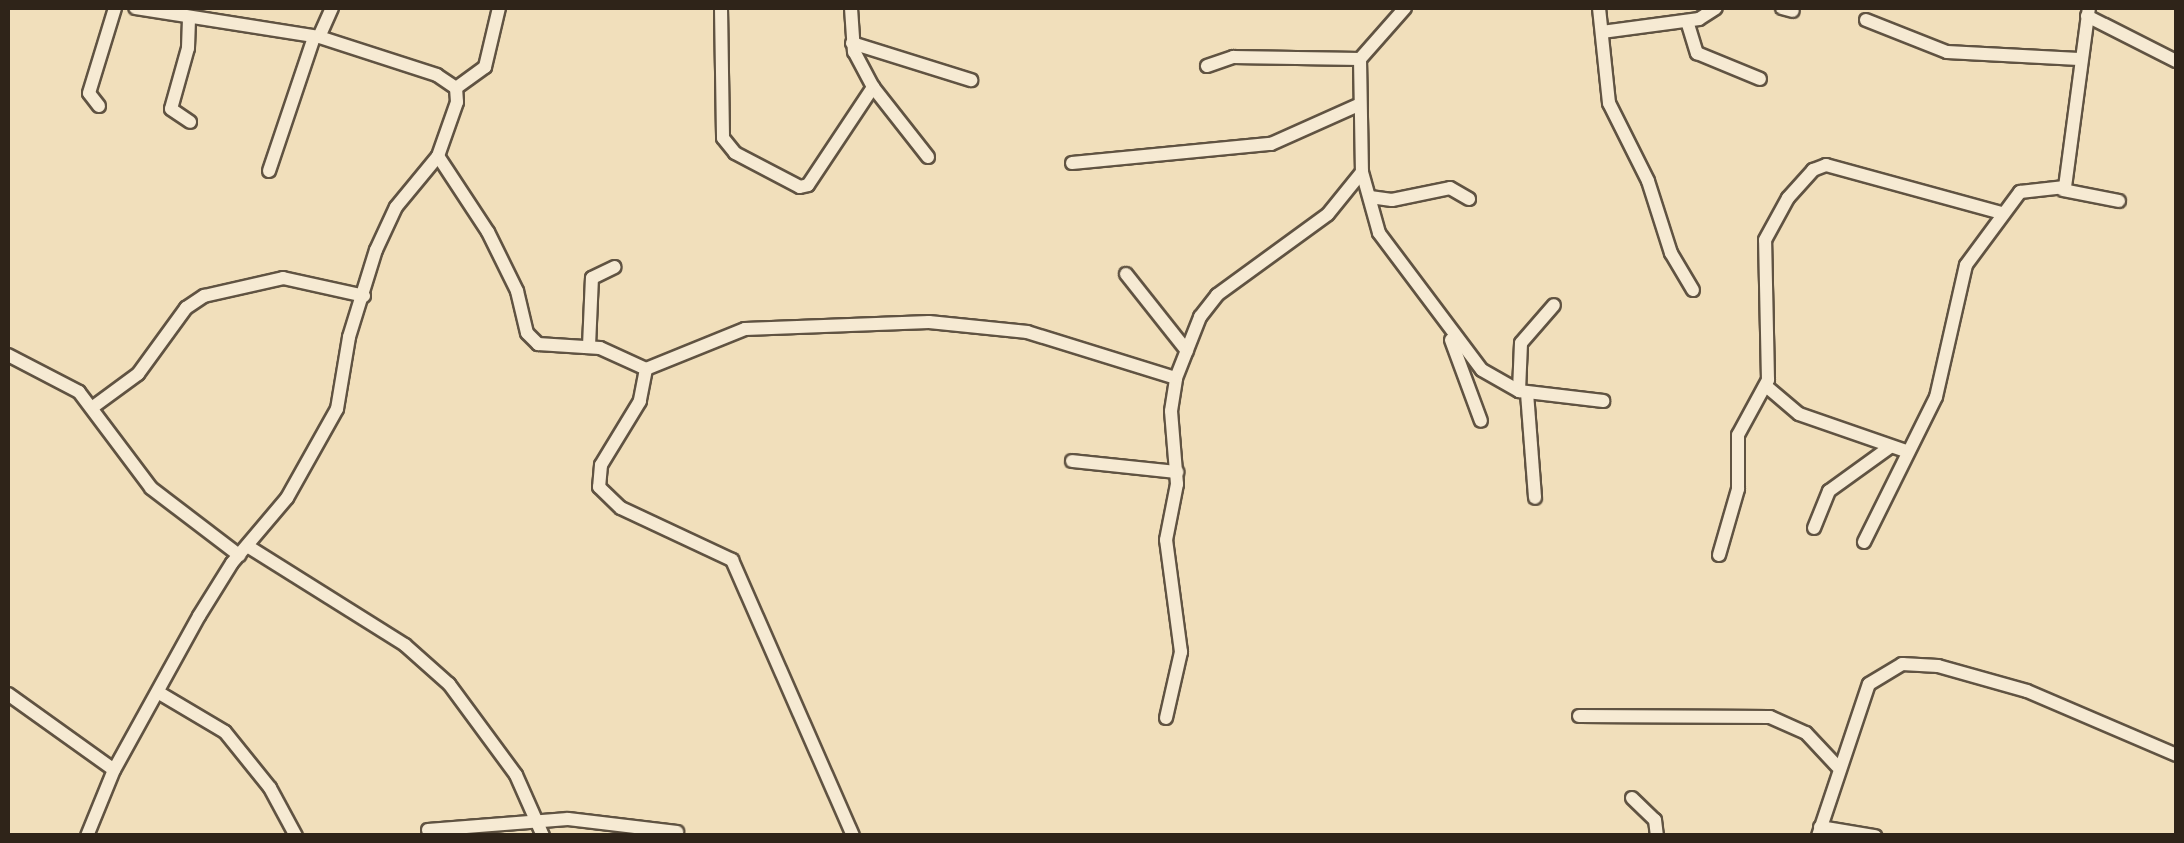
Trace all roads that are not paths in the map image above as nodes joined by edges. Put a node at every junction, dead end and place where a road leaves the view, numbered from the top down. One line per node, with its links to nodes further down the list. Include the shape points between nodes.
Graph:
1 (115, 8): 26 (street, via 89,93)
2 (135, 8): 10 (street)
3 (332, 8): 16 (street)
4 (499, 8): 25 (street, via 485,66)
5 (721, 8): 24 (street, via 724,138 736,154 796,186 808,186)
6 (851, 8): 17 (street)
7 (1405, 8): 18 (street)
8 (1600, 8): 15 (street)
9 (1716, 8): 14 (street)
10 (152, 9): 12 (street)
11 (2088, 12): 19 (street); 20 (street)
12 (189, 19): 16 (street); 28 (street, via 171,109)
13 (1866, 20): 19 (street, via 1947,52)
14 (1687, 21): 15 (street); 22 (street, via 1696,53)
15 (1602, 32): 41 (street, via 1609,104 1648,181 1670,253)
16 (316, 37): 25 (street); 32 (street)
17 (852, 43): 23 (street); 24 (street)
18 (1360, 59): 21 (street, via 1233,57); 27 (street)
19 (2078, 59): 34 (street)
20 (2176, 62)
21 (1207, 66)
22 (1760, 79)
23 (972, 80)
24 (872, 87): 30 (street)
25 (456, 88): 29 (street)
26 (99, 106)
27 (1358, 106): 31 (street, via 1271,144); 33 (street)
28 (190, 122)
29 (438, 156): 42 (street, via 396,207); 45 (street, via 504,263 531,341)
30 (928, 157)
31 (1072, 162)
32 (270, 171)
33 (1362, 172): 35 (street); 46 (street, via 1328,214 1217,295)
34 (2063, 190): 37 (street); 38 (street, via 2028,189)
35 (1370, 197): 36 (street, via 1392,200 1450,188); 44 (street, via 1379,233)
36 (1469, 198)
37 (2120, 201)
38 (2001, 214): 50 (street, via 1826,165 1813,170 1766,240); 56 (street, via 1957,284 1948,364)
39 (615, 267): 45 (street, via 592,278)
40 (1126, 274): 46 (street)
41 (1694, 290)
42 (364, 296): 53 (street, via 284,278 204,296 186,308 138,374); 62 (street, via 348,337 337,409 287,498)
43 (1554, 304): 51 (street, via 1521,343)
44 (1448, 333): 51 (street, via 1482,370); 54 (street)
45 (589, 346): 48 (street)
46 (1187, 350): 49 (street)
47 (8, 355): 53 (street, via 67,381)
48 (646, 370): 49 (street, via 745,329 929,322 1027,332); 78 (street, via 640,401 601,465 599,487 622,508 732,560 748,587 766,652)
49 (1176, 378): 58 (street, via 1171,411)
50 (1766, 386): 55 (street, via 1799,414); 63 (street, via 1738,435 1738,489)
51 (1523, 392): 52 (street); 59 (street)
52 (1603, 401)
53 (93, 407): 62 (street, via 151,488)
54 (1481, 421)
55 (1890, 447): 56 (street); 60 (street, via 1828,491)
56 (1906, 451): 61 (street)
57 (1072, 462): 58 (street)
58 (1177, 472): 67 (street, via 1166,540 1181,652)
59 (1535, 498)
60 (1814, 528)
61 (1864, 542)
62 (244, 551): 65 (street); 72 (street, via 426,662 494,744)
63 (1719, 555)
64 (8, 694): 70 (street)
65 (160, 694): 70 (street); 77 (street, via 225,732 270,788)
66 (1579, 716): 69 (street, via 1770,718 1806,732)
67 (1166, 718)
68 (2176, 755): 69 (street, via 2056,701 1916,664 1884,669 1869,684)
69 (1837, 766): 74 (street)
70 (114, 770): 76 (street)
71 (1632, 798): 79 (street, via 1656,820)
72 (541, 828): 73 (street); 75 (street)
73 (428, 830)
74 (1819, 831): 80 (street)
75 (677, 832)
76 (87, 836)
77 (296, 836)
78 (853, 836)
79 (1657, 836)
80 (1875, 836)

